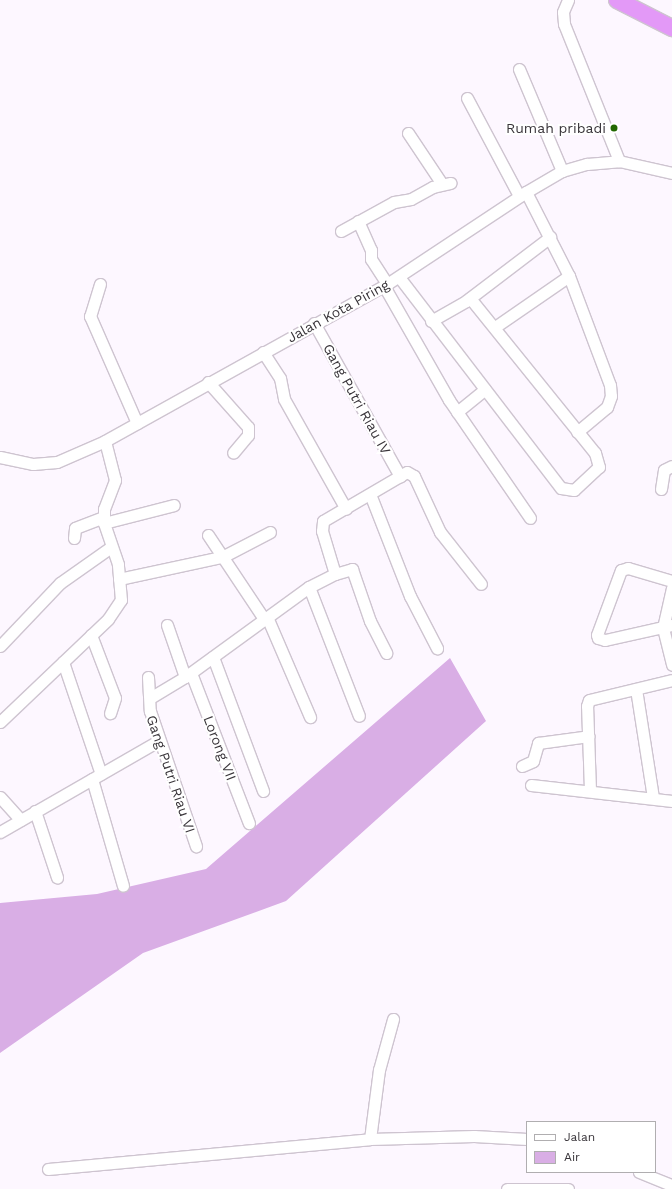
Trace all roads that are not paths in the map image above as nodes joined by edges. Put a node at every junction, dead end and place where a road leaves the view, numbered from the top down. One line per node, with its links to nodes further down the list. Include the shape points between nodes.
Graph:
1 (568, 0): 9 (street, via 563,12 564,24)
2 (617, 0): 5 (highway)
3 (634, 0): 4 (highway)
4 (672, 18)
5 (672, 28)
6 (519, 69): 10 (street)
7 (467, 98): 12 (street)
8 (408, 134): 13 (street, via 446,184 411,199 394,202)
9 (619, 161): 10 (street, Jalan Kota Piring, via 587,164); 11 (street, Jalan Kota Piring)
10 (562, 172): 12 (street, Jalan Kota Piring)
11 (672, 173)
12 (523, 194): 15 (street); 17 (street, Jalan Kota Piring)
13 (358, 221): 14 (street); 19 (street, via 371,250 371,259)
14 (341, 231)
15 (550, 237): 16 (street); 20 (street)
16 (569, 276): 23 (street); 29 (street, via 604,364 611,396 607,407)
17 (399, 277): 19 (street, Jalan Kota Piring); 21 (street)
18 (100, 284): 28 (street, via 90,316)
19 (385, 285): 22 (street, Jalan Kota Piring); 27 (street)
20 (470, 298): 21 (street); 23 (street)
21 (430, 321): 26 (street)
22 (314, 322): 24 (street, Jalan Kota Piring); 34 (street, Gang Putri Riau IV)
23 (495, 327): 29 (street)
24 (263, 352): 25 (street, Jalan Kota Piring); 38 (street, via 280,378 288,406)
25 (208, 382): 28 (street, Jalan Kota Piring); 31 (street, via 248,427 248,435)
26 (484, 389): 27 (street); 29 (street, via 566,490 574,490 599,467 595,453)
27 (457, 412): 39 (street)
28 (137, 423): 30 (street, Jalan Kota Piring)
29 (577, 432)
30 (104, 441): 32 (street, Jalan Kota Piring, via 57,462 33,464); 40 (street, via 115,480)
31 (233, 453)
32 (0, 457)
33 (672, 466): 35 (street, via 664,470)
34 (400, 476): 36 (street); 49 (street, via 407,472 414,476 440,532)
35 (661, 489)
36 (370, 494): 38 (street); 57 (street, via 410,596)
37 (174, 505): 40 (street)
38 (346, 508): 46 (street, via 322,524)
39 (530, 518)
40 (103, 520): 43 (street, via 75,528); 44 (street)
41 (270, 532): 45 (street)
42 (208, 535): 45 (street)
43 (74, 538)
44 (111, 547): 47 (street, via 118,564); 56 (street, via 60,583)
45 (222, 557): 47 (street); 52 (street)
46 (335, 574): 50 (street); 58 (street, via 352,569 370,621)
47 (119, 580): 55 (street, via 121,600 115,611)
48 (672, 581): 54 (street, via 628,568 621,570 598,638 605,640)
49 (481, 584)
50 (309, 588): 52 (street); 68 (street)
51 (672, 588): 54 (street, via 663,616)
52 (266, 618): 59 (street); 69 (street)
53 (167, 625): 62 (street, Lorong VII)
54 (669, 628): 61 (street)
55 (90, 635): 60 (street); 67 (street, via 115,698)
56 (0, 646)
57 (437, 648)
58 (386, 653)
59 (213, 657): 62 (street); 77 (street)
60 (63, 662): 70 (street); 74 (street)
61 (672, 665)
62 (188, 675): 66 (street); 83 (street, Lorong VII)
63 (148, 677): 66 (street, Gang Putri Riau VI)
64 (672, 680): 65 (street)
65 (636, 689): 71 (street, via 589,700); 79 (street)
66 (150, 698): 72 (street, Gang Putri Riau VI, via 150,711)
67 (110, 713)
68 (359, 716)
69 (310, 717)
70 (0, 722)
71 (589, 736): 73 (street, via 538,743 533,761); 76 (street)
72 (158, 741): 74 (street); 85 (street, Gang Putri Riau VI)
73 (522, 766)
74 (96, 777): 81 (street); 87 (street)
75 (531, 785): 76 (street)
76 (590, 790): 79 (street)
77 (263, 791)
78 (0, 797): 82 (street)
79 (652, 798): 80 (street)
80 (672, 801)
81 (35, 812): 82 (street); 86 (street)
82 (21, 820): 84 (street)
83 (249, 823)
84 (0, 832)
85 (196, 846)
86 (58, 877)
87 (123, 886)
88 (393, 1019): 89 (street, via 379,1070)
89 (370, 1139): 90 (street, via 474,1136); 91 (street)
90 (526, 1139)
91 (48, 1169)
92 (641, 1173): 93 (street)
93 (668, 1185): 96 (street)
94 (507, 1189): 95 (street)
95 (568, 1189)
96 (653, 1189)

